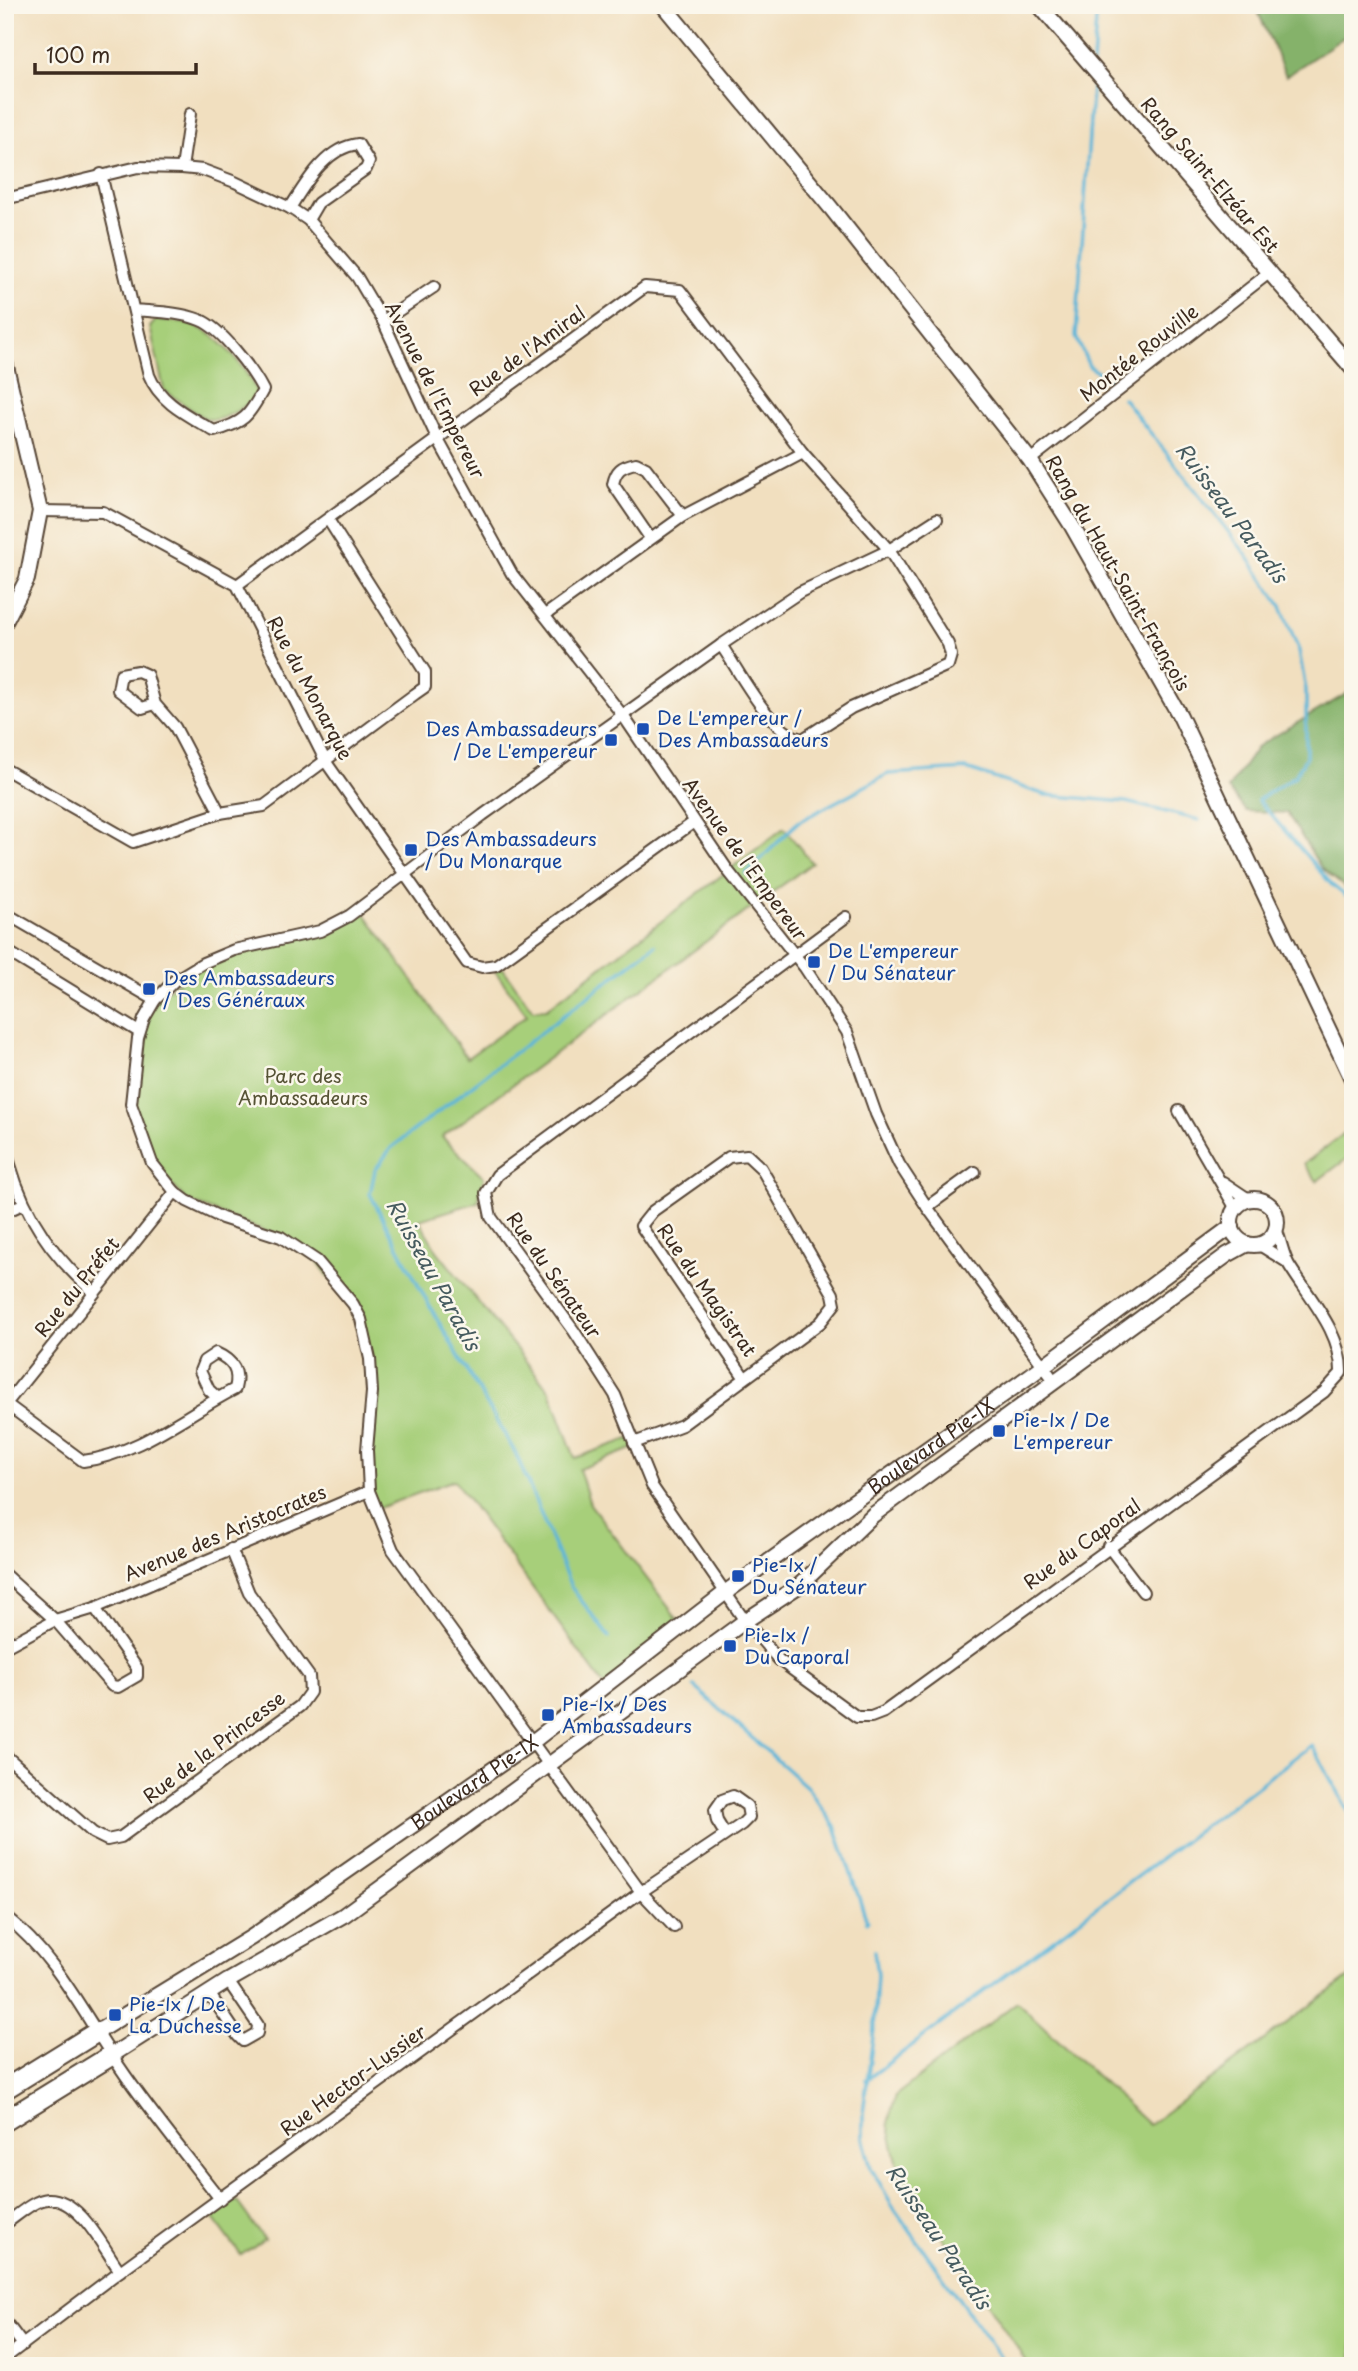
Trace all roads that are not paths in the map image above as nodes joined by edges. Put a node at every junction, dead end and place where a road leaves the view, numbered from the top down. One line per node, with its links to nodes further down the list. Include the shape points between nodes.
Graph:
1 (663, 5): 17 (street, Rang du Haut-Saint-François)
2 (1039, 5): 9 (street, Rang Saint-Elzéar Est)
3 (190, 114): 4 (street)
4 (182, 168): 5 (street, Avenue de l'Empereur, via 138,167); 7 (street, Avenue de l'Empereur, via 203,170)
5 (101, 174): 6 (street, Avenue de l'Empereur); 11 (street)
6 (5, 199)
7 (290, 208): 8 (street, Avenue de l'Empereur); 8 (street, via 318,166 358,144 369,162 366,169 318,203)
8 (308, 220): 12 (street, Avenue de l'Empereur, via 357,277)
9 (1269, 274): 14 (street, Rang Saint-Elzéar Est); 17 (street, Montée Rouville)
10 (434, 286): 12 (street)
11 (134, 310): 11 (street, via 155,390 214,431 236,425 251,413 263,390 216,330 186,316)
12 (383, 321): 15 (street, Avenue de l'Empereur)
13 (5, 362): 18 (street)
14 (1353, 369)
15 (437, 438): 16 (street, Rue de l'Amiral, via 645,287 680,290); 21 (street, Rue de l'Amiral); 25 (street, Avenue de l'Empereur, via 512,574)
16 (803, 453): 19 (street); 23 (street, Rue de l'Amiral)
17 (1030, 460): 41 (street, Rang du Haut-Saint-François, via 1180,716)
18 (40, 512): 24 (street, via 103,512); 26 (street, via 27,579)
19 (683, 516): 22 (street); 22 (street, via 646,468 636,463 623,466 613,484)
20 (937, 519): 23 (street)
21 (329, 520): 24 (street, Rue de l'Amiral); 30 (street, via 417,658 425,672 425,687)
22 (650, 538): 25 (street)
23 (889, 550): 27 (street, via 800,592); 27 (street, Rue de l'Amiral, via 948,644 948,666 851,708 803,739 778,728)
24 (237, 585): 30 (street, Rue du Monarque)
25 (545, 615): 29 (street, Avenue de l'Empereur)
26 (5, 622)
27 (721, 645): 29 (street)
28 (155, 704): 32 (street, via 175,727)
29 (624, 718): 33 (street, Avenue de l'Empereur); 34 (street)
30 (326, 762): 32 (street, via 264,806); 34 (street, Rue du Monarque)
31 (5, 769): 32 (street, via 133,842)
32 (219, 813)
33 (694, 822): 34 (street, Rue du Monarque, via 495,965 467,963); 38 (street, Avenue de l'Empereur)
34 (405, 872): 39 (street, via 349,916 320,931 234,950 203,962)
35 (5, 913): 39 (street)
36 (846, 917): 38 (street, Rue du Sénateur)
37 (5, 950): 40 (street)
38 (795, 957): 49 (street, Avenue de l'Empereur, via 847,1032 876,1114 899,1164); 62 (street, Rue du Sénateur, via 497,1175 486,1193 491,1217 615,1395)
39 (155, 1000): 40 (street)
40 (139, 1032): 46 (street, via 131,1104 152,1163)
41 (1353, 1081)
42 (1179, 1111): 45 (street)
43 (5, 1144): 48 (street)
44 (975, 1172): 49 (street)
45 (1221, 1180): 47 (street); 50 (street)
46 (174, 1192): 56 (street, Rue du Préfet); 63 (street, via 222,1218 281,1237 317,1261 353,1304 370,1359)
47 (1250, 1200): 50 (street); 53 (street, via 1272,1208)
48 (23, 1204): 51 (street); 56 (street, via 71,1272)
49 (927, 1208): 57 (street, Avenue de l'Empereur)
50 (1236, 1209): 52 (street)
51 (5, 1212)
52 (1232, 1226): 54 (street, via 1237,1237); 57 (street, Boulevard Pie-IX)
53 (1276, 1229): 54 (street, via 1269,1239); 55 (street, Rue du Caporal)
54 (1252, 1244): 55 (street, Rue du Caporal); 59 (street, Boulevard Pie-IX, via 1227,1255)
55 (1287, 1262): 64 (street, Rue du Caporal, via 1316,1303 1339,1352 1341,1373 1324,1392)
56 (94, 1292): 61 (street, Rue du Préfet)
57 (1043, 1366): 59 (street, Avenue de l'Empereur); 67 (street, Boulevard Pie-IX)
58 (744, 1377): 58 (street, Rue du Magistrat, via 820,1323 835,1304 761,1168 747,1155 729,1157 653,1211 641,1226); 62 (street, Rue du Magistrat, via 682,1425)
59 (1055, 1382): 71 (street, Boulevard Pie-IX, via 873,1514 800,1585)
60 (218, 1398): 61 (street, via 140,1443 83,1461)
61 (6, 1403)
62 (634, 1443): 67 (street, Rue du Sénateur, via 652,1486)
63 (369, 1490): 65 (street, Avenue des Aristocrates); 73 (street, via 393,1550)
64 (1108, 1546): 68 (street); 71 (street, Rue du Caporal, via 884,1712 871,1717 857,1717 822,1693 779,1660)
65 (231, 1549): 69 (street, Avenue des Aristocrates); 74 (street, Rue de la Princesse, via 249,1593 309,1676 310,1692 300,1706 121,1837 107,1840 93,1833)
66 (5, 1575): 70 (street)
67 (726, 1592): 71 (street, Rue du Sénateur); 73 (street, Boulevard Pie-IX)
68 (1143, 1592)
69 (95, 1608): 70 (street, Avenue des Aristocrates); 70 (street, via 137,1668 137,1676 118,1687 112,1686)
70 (55, 1620): 72 (street, Avenue des Aristocrates)
71 (745, 1621): 75 (street, Boulevard Pie-IX)
72 (5, 1647)
73 (531, 1743): 75 (street); 82 (street, Boulevard Pie-IX, via 263,1929)
74 (5, 1755)
75 (550, 1767): 77 (street); 80 (street, Boulevard Pie-IX, via 344,1915)
76 (725, 1834): 77 (street, Rue Hector-Lussier)
77 (641, 1892): 79 (street); 86 (street, Rue Hector-Lussier)
78 (5, 1916): 82 (street, via 59,1970)
79 (674, 1927)
80 (228, 1981): 81 (street, Boulevard Pie-IX); 81 (street, via 258,2025 249,2039 243,2041 238,2036)
81 (209, 1993): 83 (street, Boulevard Pie-IX)
82 (97, 2032): 83 (street); 84 (highway, Boulevard Pie-IX)
83 (112, 2055): 85 (highway, Boulevard Pie-IX); 86 (street)
84 (6, 2088): 85 (highway, via 20,2095)
85 (12, 2117)
86 (220, 2199): 88 (street, Rue Hector-Lussier)
87 (5, 2224): 88 (street, via 46,2199 65,2201)
88 (120, 2271): 90 (street, Rue Hector-Lussier)
89 (5, 2321): 90 (street)
90 (23, 2345): 91 (street, Rue Hector-Lussier)
91 (5, 2358)

